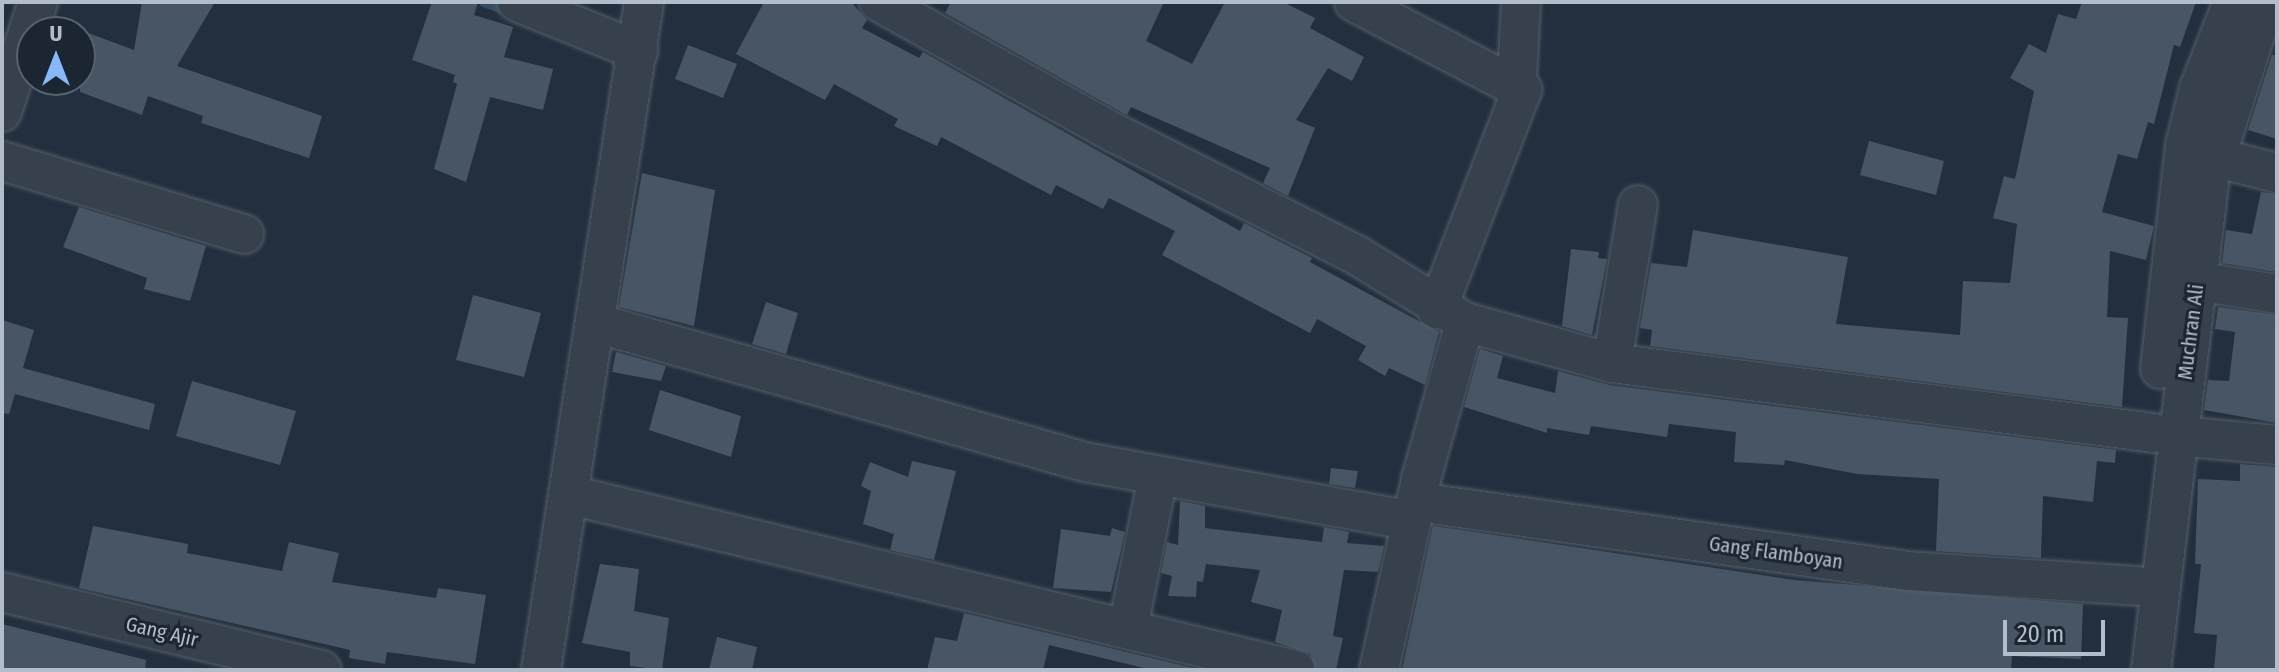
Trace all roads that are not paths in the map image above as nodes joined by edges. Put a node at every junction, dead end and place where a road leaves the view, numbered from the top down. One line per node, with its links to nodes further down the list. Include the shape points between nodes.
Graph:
1 (38, 2): 11 (street)
2 (517, 2): 9 (street)
3 (644, 2): 9 (street)
4 (879, 2): 19 (street, via 1113,132 1358,256)
5 (1354, 2): 10 (street)
6 (1521, 2): 10 (street, via 1517,80)
7 (2233, 2): 22 (street, Muchran Ali, via 2199,89 2185,145)
8 (2266, 2): 12 (street, Muchran Ali)
9 (638, 51): 20 (street)
10 (1522, 90): 19 (street)
11 (2, 110)
12 (2214, 157): 14 (street); 17 (street, Muchran Ali)
13 (2, 161): 16 (street)
14 (2277, 173)
15 (1638, 205): 21 (street)
16 (244, 234)
17 (2197, 281): 18 (street); 22 (street, Muchran Ali)
18 (2277, 294)
19 (1451, 316): 21 (street); 26 (street)
20 (596, 323): 24 (street, Gang Flamboyan, via 1085,462); 25 (street)
21 (1612, 363): 22 (street)
22 (2166, 435): 23 (street); 27 (street, Muchran Ali); 35 (street, Muchran Ali)
23 (2277, 445)
24 (1158, 477): 26 (street, Gang Flamboyan); 29 (street)
25 (570, 495): 29 (street); 31 (street)
26 (1414, 512): 27 (street, Gang Flamboyan, via 1907,571); 33 (street)
27 (2138, 586): 34 (street, Muchran Ali)
28 (2, 592): 30 (street, Gang Ajir)
29 (1128, 628): 32 (street)
30 (322, 670)
31 (541, 670)
32 (1295, 670)
33 (1379, 670)
34 (2128, 670)
35 (2151, 670)

